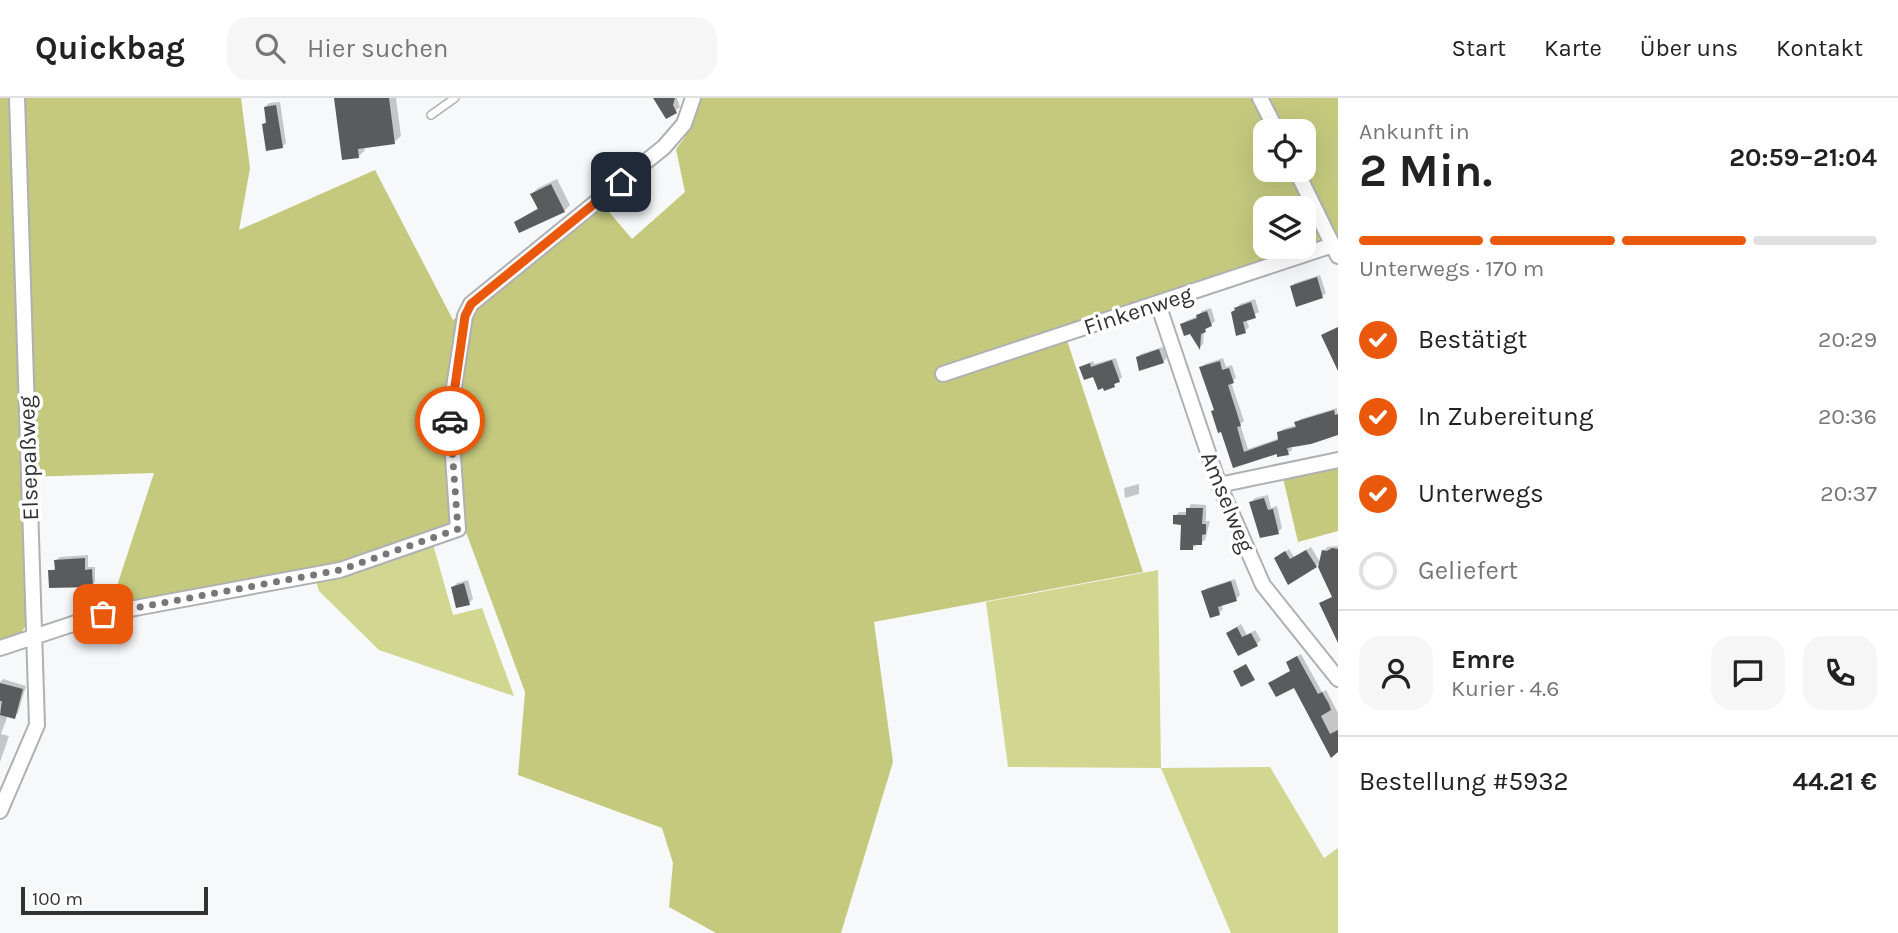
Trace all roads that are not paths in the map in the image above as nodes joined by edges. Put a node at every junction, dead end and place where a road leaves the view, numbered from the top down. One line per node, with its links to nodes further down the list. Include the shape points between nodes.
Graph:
1 (17, 98): 13 (street, Elsepaßweg)
2 (455, 98): 5 (lane)
3 (693, 98): 13 (street, via 684,124 664,147 471,304 465,316 450,413 458,529 340,570 103,614)
4 (1260, 98): 6 (street)
5 (431, 115)
6 (1271, 119)
7 (1302, 182): 8 (street)
8 (1335, 251): 9 (street, Finkenweg)
9 (1158, 304): 10 (street, Finkenweg); 12 (street, Amselweg)
10 (943, 374)
11 (1338, 460): 12 (street)
12 (1219, 485): 15 (street, Amselweg, via 1263,585)
13 (33, 636): 14 (street); 16 (street, Elsepaßweg, via 37,725)
14 (0, 648)
15 (1338, 679)
16 (0, 811)

